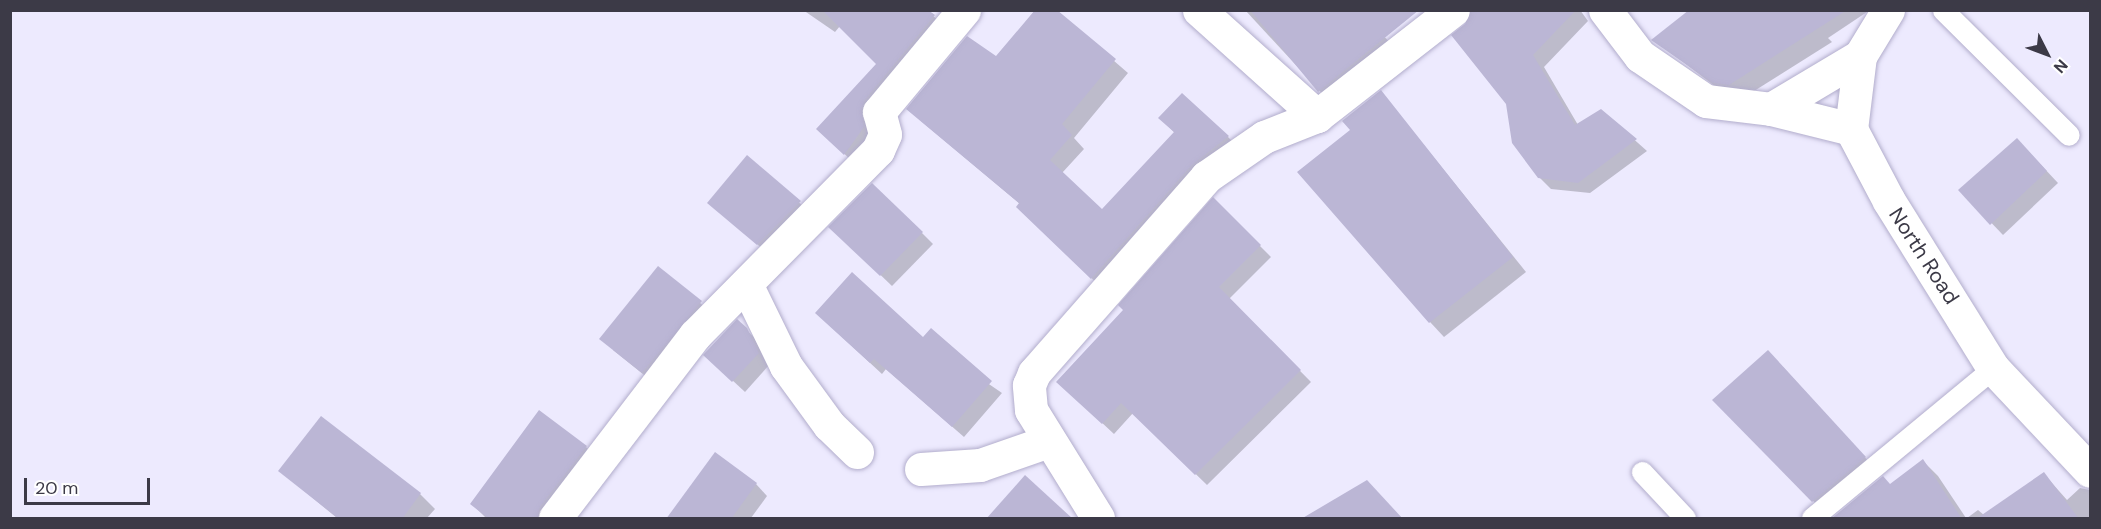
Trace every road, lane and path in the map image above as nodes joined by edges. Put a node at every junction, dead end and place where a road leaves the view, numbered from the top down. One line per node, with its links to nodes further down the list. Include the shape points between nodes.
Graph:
1 (964, 10): 12 (street, via 879,112 885,134 878,150)
2 (1199, 10): 9 (street)
3 (1453, 10): 9 (street)
4 (1605, 10): 8 (street, via 1640,56 1706,101)
5 (1888, 10): 7 (street)
6 (1943, 10): 11 (lane)
7 (1860, 56): 8 (street); 10 (street)
8 (1771, 109): 10 (street)
9 (1317, 116): 14 (street, via 1264,137 1206,177 1034,373 1028,396)
10 (1851, 129): 13 (street, North Road, via 1889,201)
11 (2069, 135)
12 (746, 284): 15 (street, via 786,366 829,425); 19 (street, via 695,335)
13 (1993, 368): 17 (street, North Road); 22 (lane)
14 (1049, 441): 16 (street, via 980,465); 20 (street)
15 (857, 452)
16 (921, 469)
17 (2091, 471)
18 (1642, 472): 21 (lane)
19 (555, 519)
20 (1098, 519)
21 (1685, 519)
22 (1812, 519)

